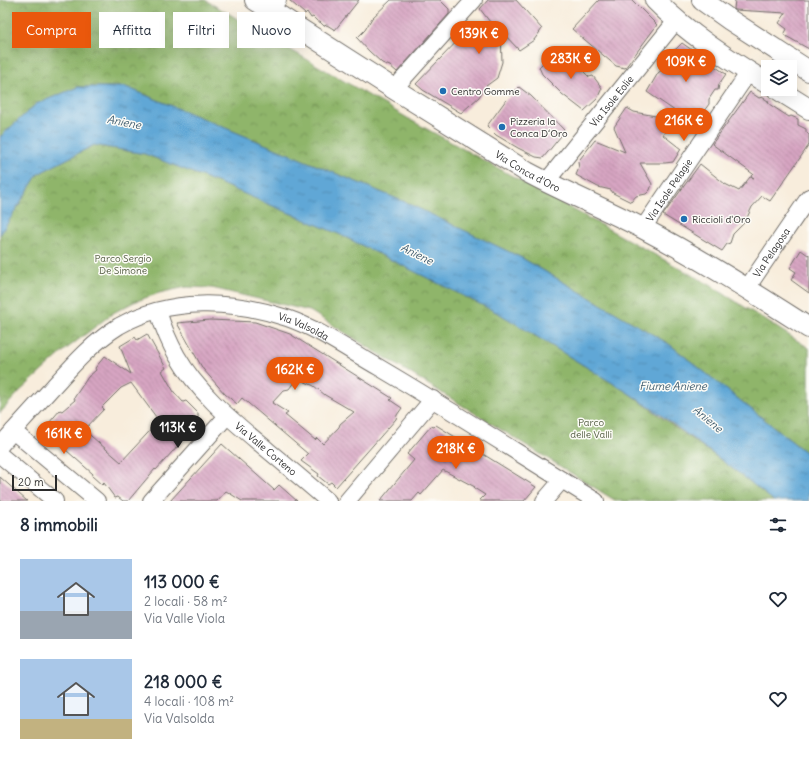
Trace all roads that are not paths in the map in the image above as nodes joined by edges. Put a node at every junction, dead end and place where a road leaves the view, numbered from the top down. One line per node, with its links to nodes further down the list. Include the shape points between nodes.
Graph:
1 (474, 0): 9 (street)
2 (655, 0): 5 (street)
3 (702, 0): 6 (street)
4 (268, 3): 9 (street, Via Conca d'Oro)
5 (676, 21): 7 (street); 12 (street, Via Isole Eolie)
6 (809, 71)
7 (749, 72): 8 (street); 14 (street, Via Isole Pelagie)
8 (761, 80)
9 (394, 89): 12 (street, Via Conca d'Oro)
10 (789, 96): 11 (street)
11 (809, 108)
12 (546, 182): 14 (street, Via Conca d'Oro)
13 (809, 197): 15 (street, Via Pelagosa)
14 (643, 228): 15 (street, Via Conca d'Oro)
15 (747, 288): 17 (street, Via Conca d'Oro)
16 (158, 311): 18 (street, Via Valsolda, via 178,306 215,305 257,310 285,317 315,330); 19 (street, Via Valle Corteno, via 168,338 182,364 210,400); 20 (street, Via Valsolda, via 126,323 102,338 76,361)
17 (809, 328)
18 (433, 399): 23 (street, Via Valsolda); 28 (street)
19 (227, 416): 26 (street); 27 (street, Via Valle Corteno)
20 (13, 431): 21 (street, Via Valsolda); 25 (street)
21 (0, 446)
22 (0, 455): 24 (street)
23 (562, 480): 29 (street); 30 (street, Via Valsolda)
24 (55, 501)
25 (97, 501)
26 (151, 501)
27 (328, 501)
28 (347, 501)
29 (544, 501)
30 (596, 501)

